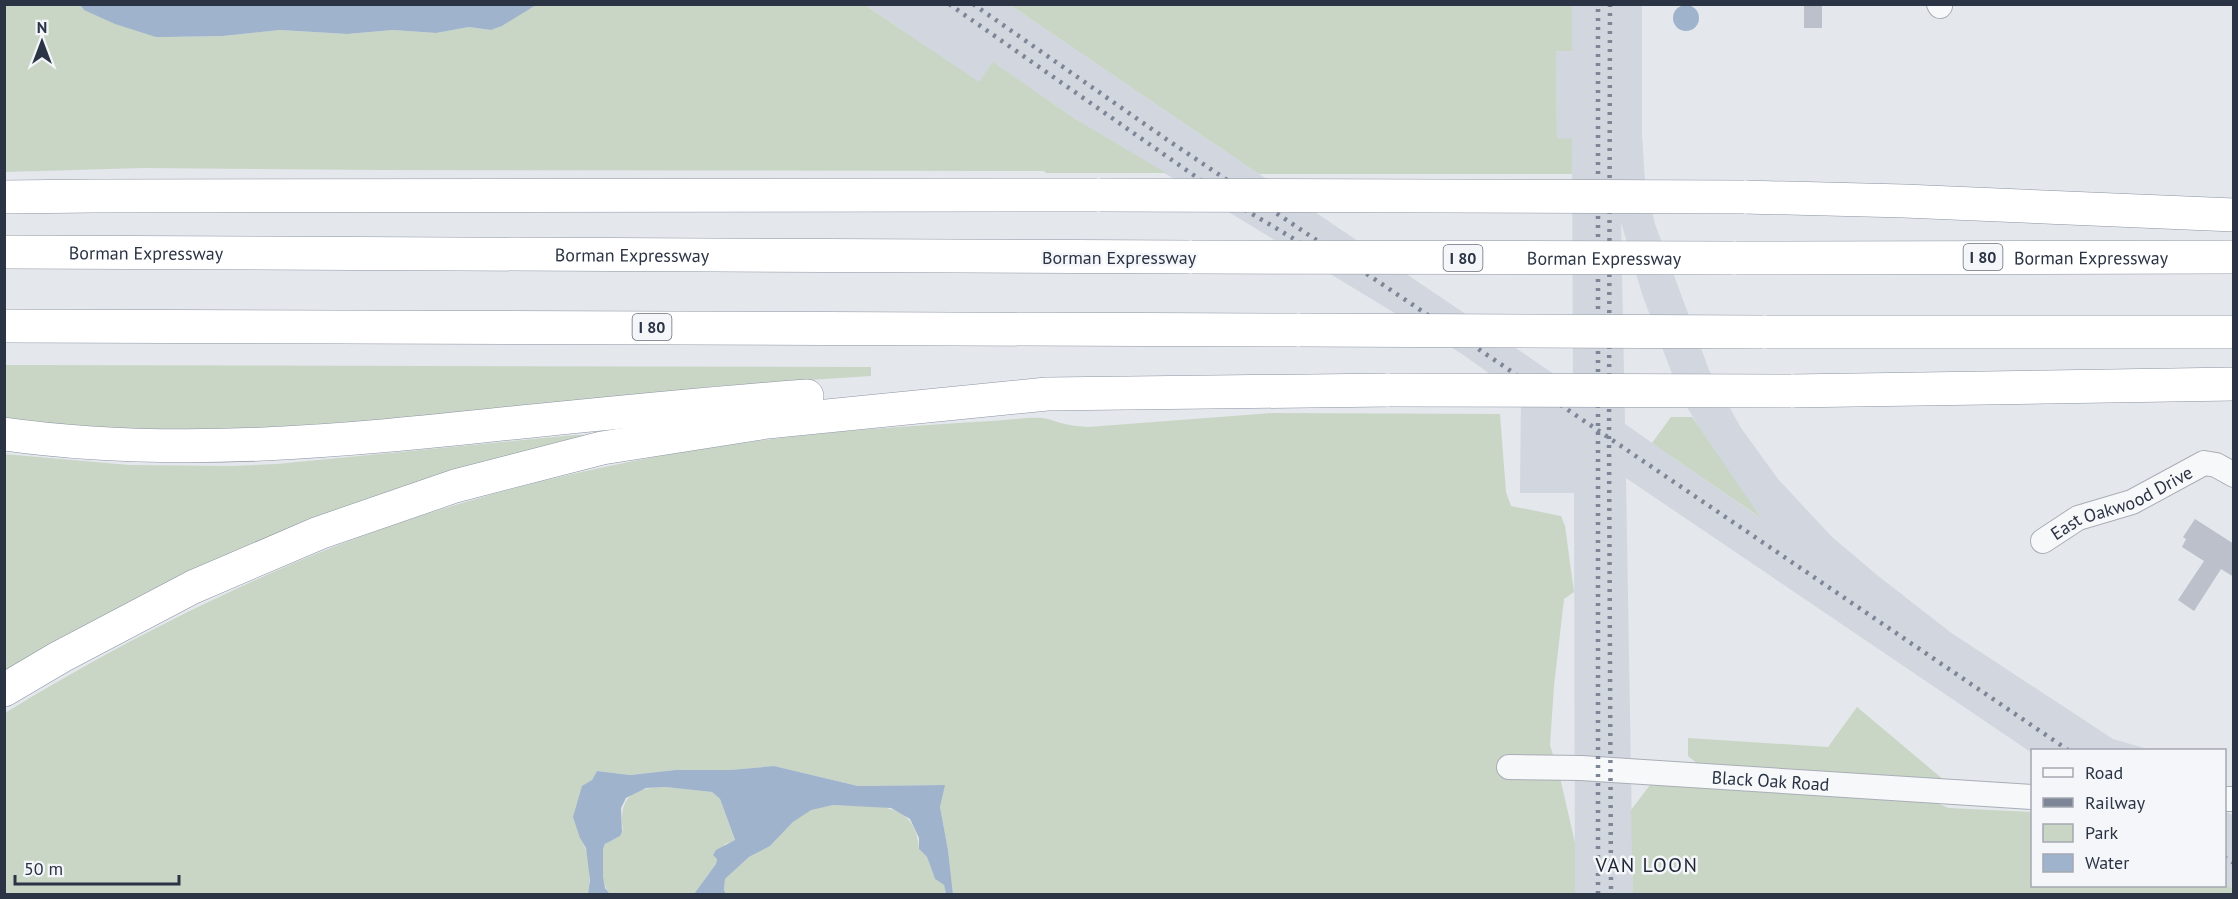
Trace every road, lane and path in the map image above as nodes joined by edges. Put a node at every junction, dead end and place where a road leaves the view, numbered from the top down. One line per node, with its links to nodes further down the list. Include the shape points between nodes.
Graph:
1 (4, 188): 2 (highway)
2 (95, 195): 3 (highway); 4 (highway, bridge, via 1744,197)
3 (4, 197)
4 (2234, 215)
5 (4, 252): 6 (highway, Borman Expressway / I 80, bridge)
6 (2234, 257)
7 (4, 326): 8 (highway, I 80, bridge)
8 (2234, 332)
9 (2234, 384): 10 (highway, bridge, via 1791,391)
10 (1047, 394): 11 (highway, via 829,395 693,404 258,446 127,446); 14 (highway, via 744,426 602,448 455,486 319,533 193,587)
11 (4, 434)
12 (2234, 475): 13 (street, East Oakwood Drive, via 2204,463 2132,502 2078,518)
13 (2043, 541)
14 (4, 690)
15 (1509, 767): 16 (street, Black Oak Road, via 1581,768)
16 (2031, 797)

